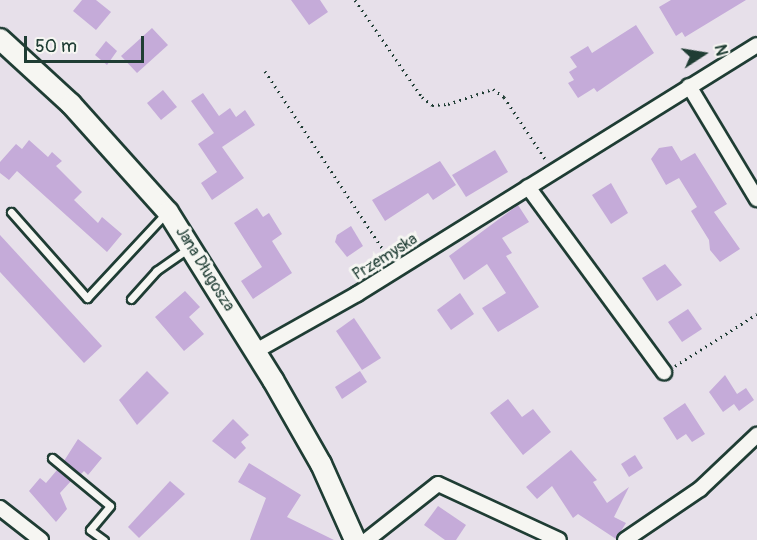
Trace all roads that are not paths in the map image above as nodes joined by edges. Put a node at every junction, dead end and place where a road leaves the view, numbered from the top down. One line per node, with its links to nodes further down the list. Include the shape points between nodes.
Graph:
1 (0, 39): 7 (street, Jana Długosza, via 71,104)
2 (757, 45): 3 (street, Przemyska)
3 (689, 86): 4 (street, Przemyska); 5 (street)
4 (528, 187): 10 (street, Przemyska); 11 (street)
5 (757, 199)
6 (11, 212): 7 (lane, via 87,298)
7 (168, 212): 8 (street, Jana Długosza)
8 (192, 246): 9 (lane, via 156,271); 10 (street, Jana Długosza)
9 (131, 299)
10 (256, 351): 17 (street, Jana Długosza, via 321,464)
11 (664, 372)
12 (757, 435): 20 (street, via 700,489)
13 (52, 458): 16 (lane, via 110,506 90,530)
14 (0, 508): 15 (street)
15 (41, 540)
16 (104, 540)
17 (356, 540)
18 (368, 540): 19 (street, via 438,484)
19 (559, 540)
20 (625, 540)

